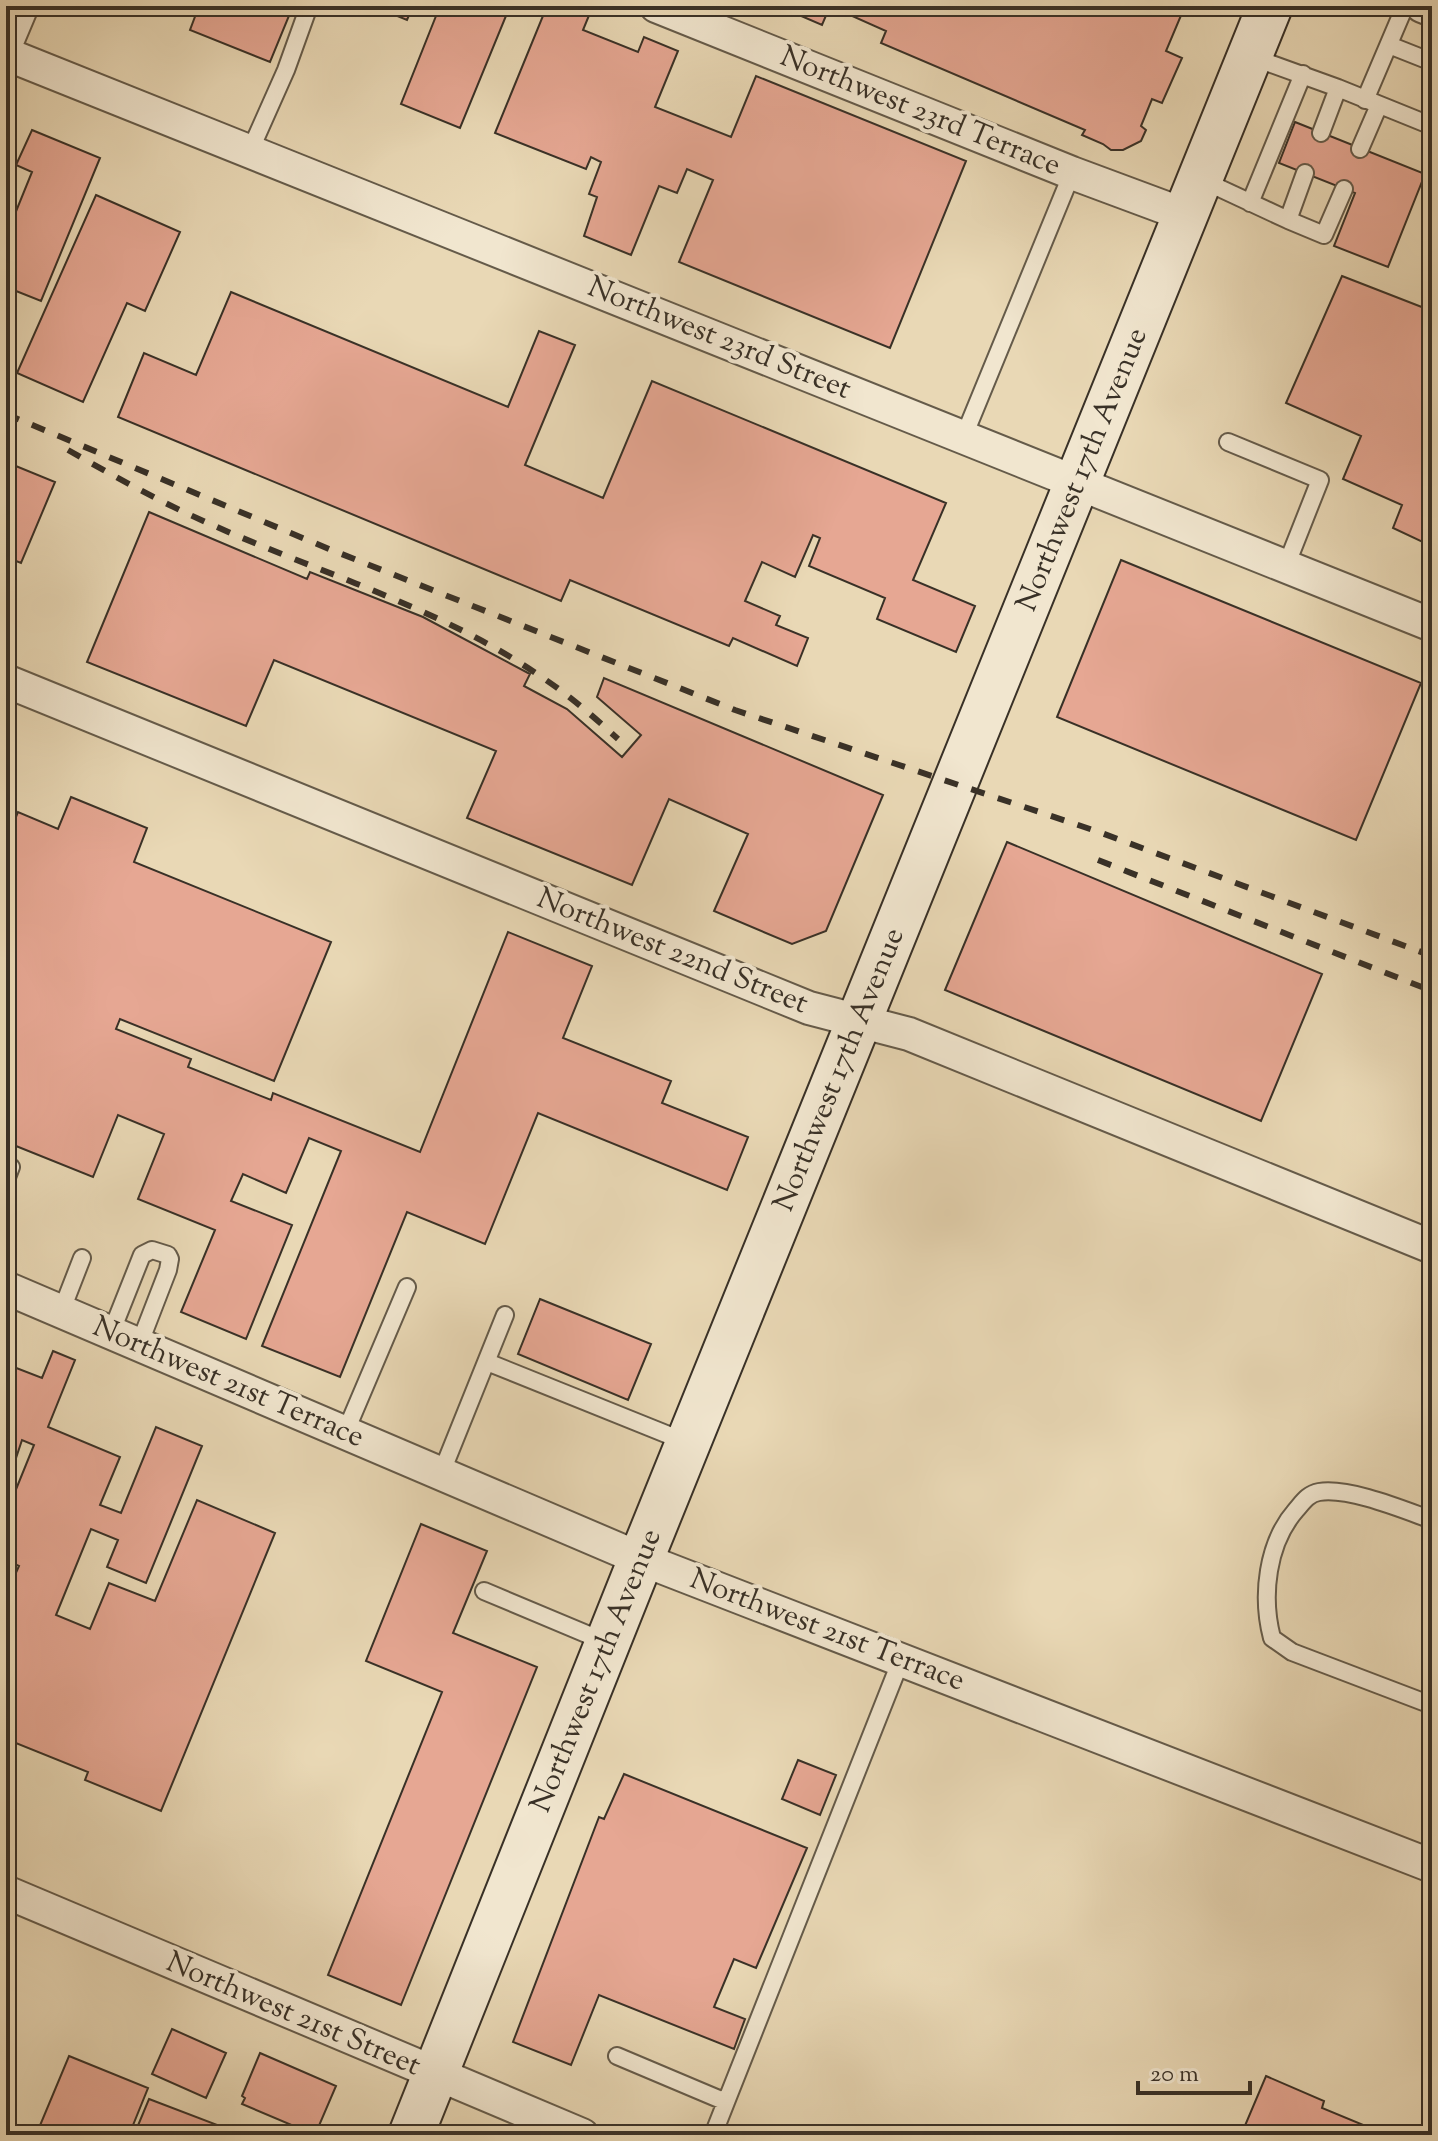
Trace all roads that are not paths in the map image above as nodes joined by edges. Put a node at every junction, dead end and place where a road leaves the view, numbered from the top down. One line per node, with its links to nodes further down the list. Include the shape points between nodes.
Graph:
1 (22, 6): 8 (street)
2 (309, 6): 19 (lane)
3 (656, 6): 20 (street, Northwest 23rd Terrace)
4 (1270, 6): 11 (main road, Northwest 17th Avenue)
5 (1405, 6): 9 (lane)
6 (1422, 6): 7 (street)
7 (1432, 10)
8 (6, 44)
9 (1389, 45): 12 (lane); 15 (lane)
10 (6, 54): 19 (street, Northwest 23rd Street)
11 (1250, 56): 13 (lane); 23 (main road, Northwest 17th Avenue)
12 (1432, 62)
13 (1303, 74): 14 (lane); 24 (lane)
14 (1338, 88): 15 (lane); 17 (lane)
15 (1372, 102): 16 (lane); 18 (lane)
16 (1432, 126)
17 (1321, 133)
18 (1360, 149)
19 (250, 151): 26 (street, Northwest 23rd Street)
20 (1072, 173): 23 (street, Northwest 23rd Terrace); 26 (lane)
21 (1305, 173): 25 (lane)
22 (1344, 189): 25 (lane, via 1324,235)
23 (1193, 197): 24 (lane); 28 (main road, Northwest 17th Avenue)
24 (1250, 203): 25 (lane)
25 (1288, 220)
26 (964, 436): 28 (street, Northwest 23rd Street)
27 (1228, 442): 29 (lane, via 1320,480)
28 (1078, 484): 29 (street, Northwest 23rd Street); 32 (main road, Northwest 17th Avenue)
29 (1286, 566): 30 (street, Northwest 23rd Street)
30 (1432, 625)
31 (6, 681): 32 (street, Northwest 22nd Street, via 809,1008)
32 (859, 1022): 33 (street, Northwest 22nd Street, via 909,1034); 42 (main road, Northwest 17th Avenue)
33 (1432, 1247)
34 (82, 1258): 37 (lane)
35 (407, 1287): 41 (lane)
36 (6, 1288): 37 (street, Northwest 21st Terrace)
37 (61, 1312): 39 (street, Northwest 21st Terrace)
38 (505, 1315): 40 (lane)
39 (125, 1339): 39 (lane, via 142,1255 152,1250 168,1255 168,1270); 41 (street, Northwest 21st Terrace)
40 (487, 1362): 42 (lane); 43 (lane)
41 (345, 1433): 43 (street, Northwest 21st Terrace)
42 (689, 1443): 45 (main road, Northwest 17th Avenue)
43 (441, 1474): 45 (street, Northwest 21st Terrace)
44 (1432, 1520): 49 (lane, via 1343,1494 1307,1496 1276,1542 1267,1619 1272,1638 1292,1652)
45 (641, 1559): 47 (main road, Northwest 17th Avenue); 48 (street, Northwest 21st Terrace)
46 (484, 1591): 47 (lane)
47 (608, 1643): 53 (main road, Northwest 17th Avenue)
48 (901, 1660): 50 (street, Northwest 21st Terrace); 54 (lane)
49 (1432, 1702)
50 (1432, 1866)
51 (6, 1892): 53 (street, Northwest 21st Street)
52 (617, 2056): 54 (lane)
53 (436, 2075): 55 (main road, Northwest 17th Avenue); 56 (street, Northwest 21st Street)
54 (726, 2102): 57 (lane)
55 (411, 2135)
56 (582, 2135)
57 (713, 2135)

